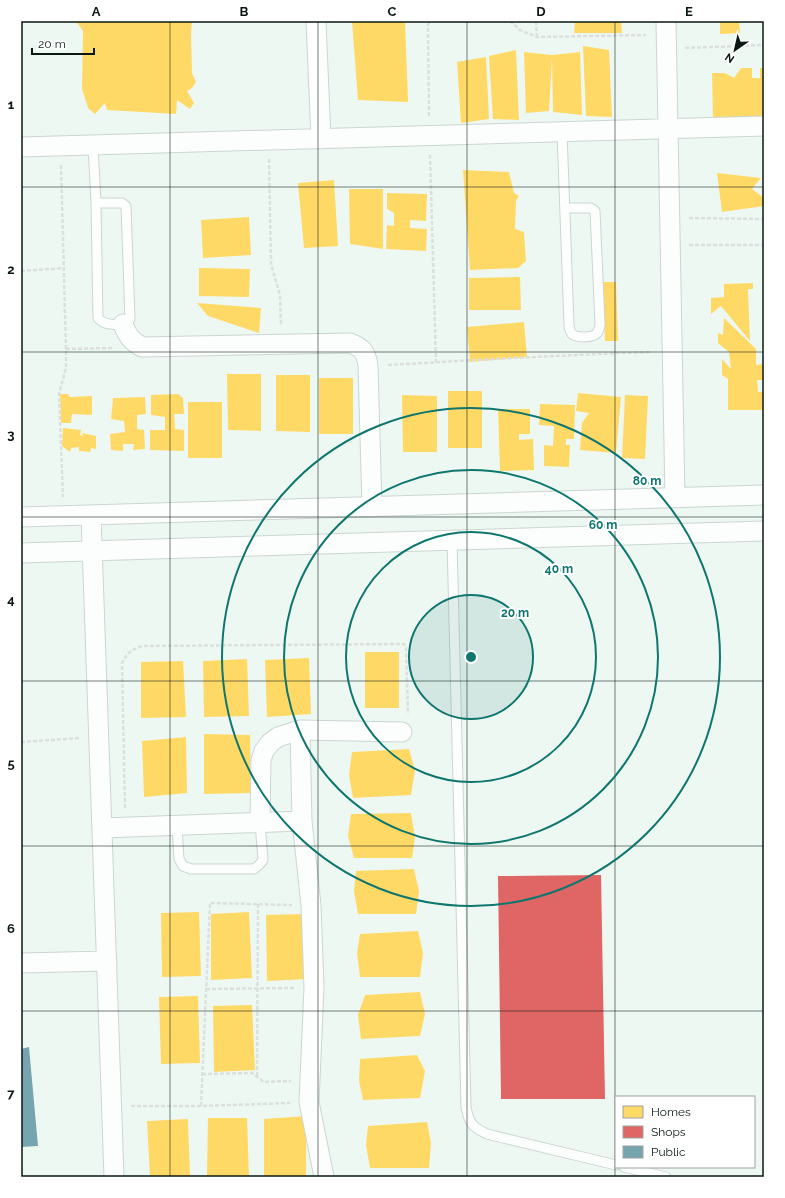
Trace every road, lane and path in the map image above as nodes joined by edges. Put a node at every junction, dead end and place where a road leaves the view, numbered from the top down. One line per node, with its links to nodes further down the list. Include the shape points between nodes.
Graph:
1 (316, 21): 12 (street)
2 (430, 21): 11 (path)
3 (510, 21): 6 (path, via 520,30)
4 (536, 21): 6 (path)
5 (666, 35): 6 (path); 7 (path); 9 (street)
6 (537, 38)
7 (764, 45)
8 (764, 126): 9 (street)
9 (669, 129): 10 (street); 19 (street)
10 (562, 132): 11 (street); 18 (lane)
11 (429, 136): 12 (street); 30 (path)
12 (321, 138): 13 (street)
13 (268, 140): 14 (street); 26 (path, via 271,264 280,295)
14 (93, 145): 15 (street); 17 (lane)
15 (61, 146): 16 (street); 23 (path)
16 (21, 148)
17 (96, 203): 25 (lane, via 98,318 105,323); 25 (lane, via 122,203 126,206 130,319)
18 (565, 208): 18 (lane, via 569,330 577,336 594,336 600,328 595,211 591,208)
19 (670, 218): 20 (path); 21 (street)
20 (764, 219)
21 (671, 245): 22 (path); 29 (street)
22 (764, 245)
23 (64, 268): 24 (path); 28 (path)
24 (21, 271)
25 (123, 324): 27 (street, via 133,342)
26 (281, 344): 27 (street); 31 (street, via 350,343 360,347 366,355)
27 (142, 347): 28 (path)
28 (66, 350): 35 (path, via 66,368 59,394)
29 (673, 351): 30 (path); 33 (street)
30 (436, 362): 31 (path)
31 (368, 366): 34 (street)
32 (764, 495): 33 (street)
33 (676, 498): 34 (street)
34 (372, 506): 36 (street)
35 (63, 515): 36 (street); 37 (street)
36 (90, 515): 40 (street)
37 (21, 517)
38 (764, 531): 39 (street)
39 (452, 540): 40 (street); 64 (lane, via 468,1119 476,1129 487,1134)
40 (92, 551): 41 (street); 44 (street)
41 (21, 553)
42 (300, 730): 43 (street); 46 (street); 47 (street, via 278,737 270,742 264,751 261,760)
43 (402, 732): 49 (path, via 408,724 404,644 134,648 126,654 122,663)
44 (98, 736): 45 (path); 50 (street)
45 (21, 742)
46 (302, 821): 47 (street); 52 (street)
47 (260, 823): 48 (street); 48 (lane, via 263,860 254,869 190,869 183,866 179,859)
48 (177, 826): 49 (street)
49 (125, 827): 50 (street)
50 (102, 828): 53 (street)
51 (258, 904): 52 (path); 55 (path); 57 (path, via 210,903)
52 (311, 905): 56 (street)
53 (106, 961): 54 (street); 62 (street)
54 (21, 963)
55 (258, 988): 56 (path); 57 (path); 59 (path)
56 (314, 988): 60 (street)
57 (206, 989): 58 (path)
58 (202, 1074): 59 (path, via 252,1073); 63 (path)
59 (257, 1076): 60 (path, via 264,1082)
60 (310, 1079): 61 (street)
61 (309, 1102): 63 (path); 67 (street)
62 (112, 1106): 63 (path); 66 (street)
63 (201, 1106)
64 (615, 1165)
65 (628, 1168): 68 (lane)
66 (114, 1177)
67 (324, 1177)
68 (666, 1177)

